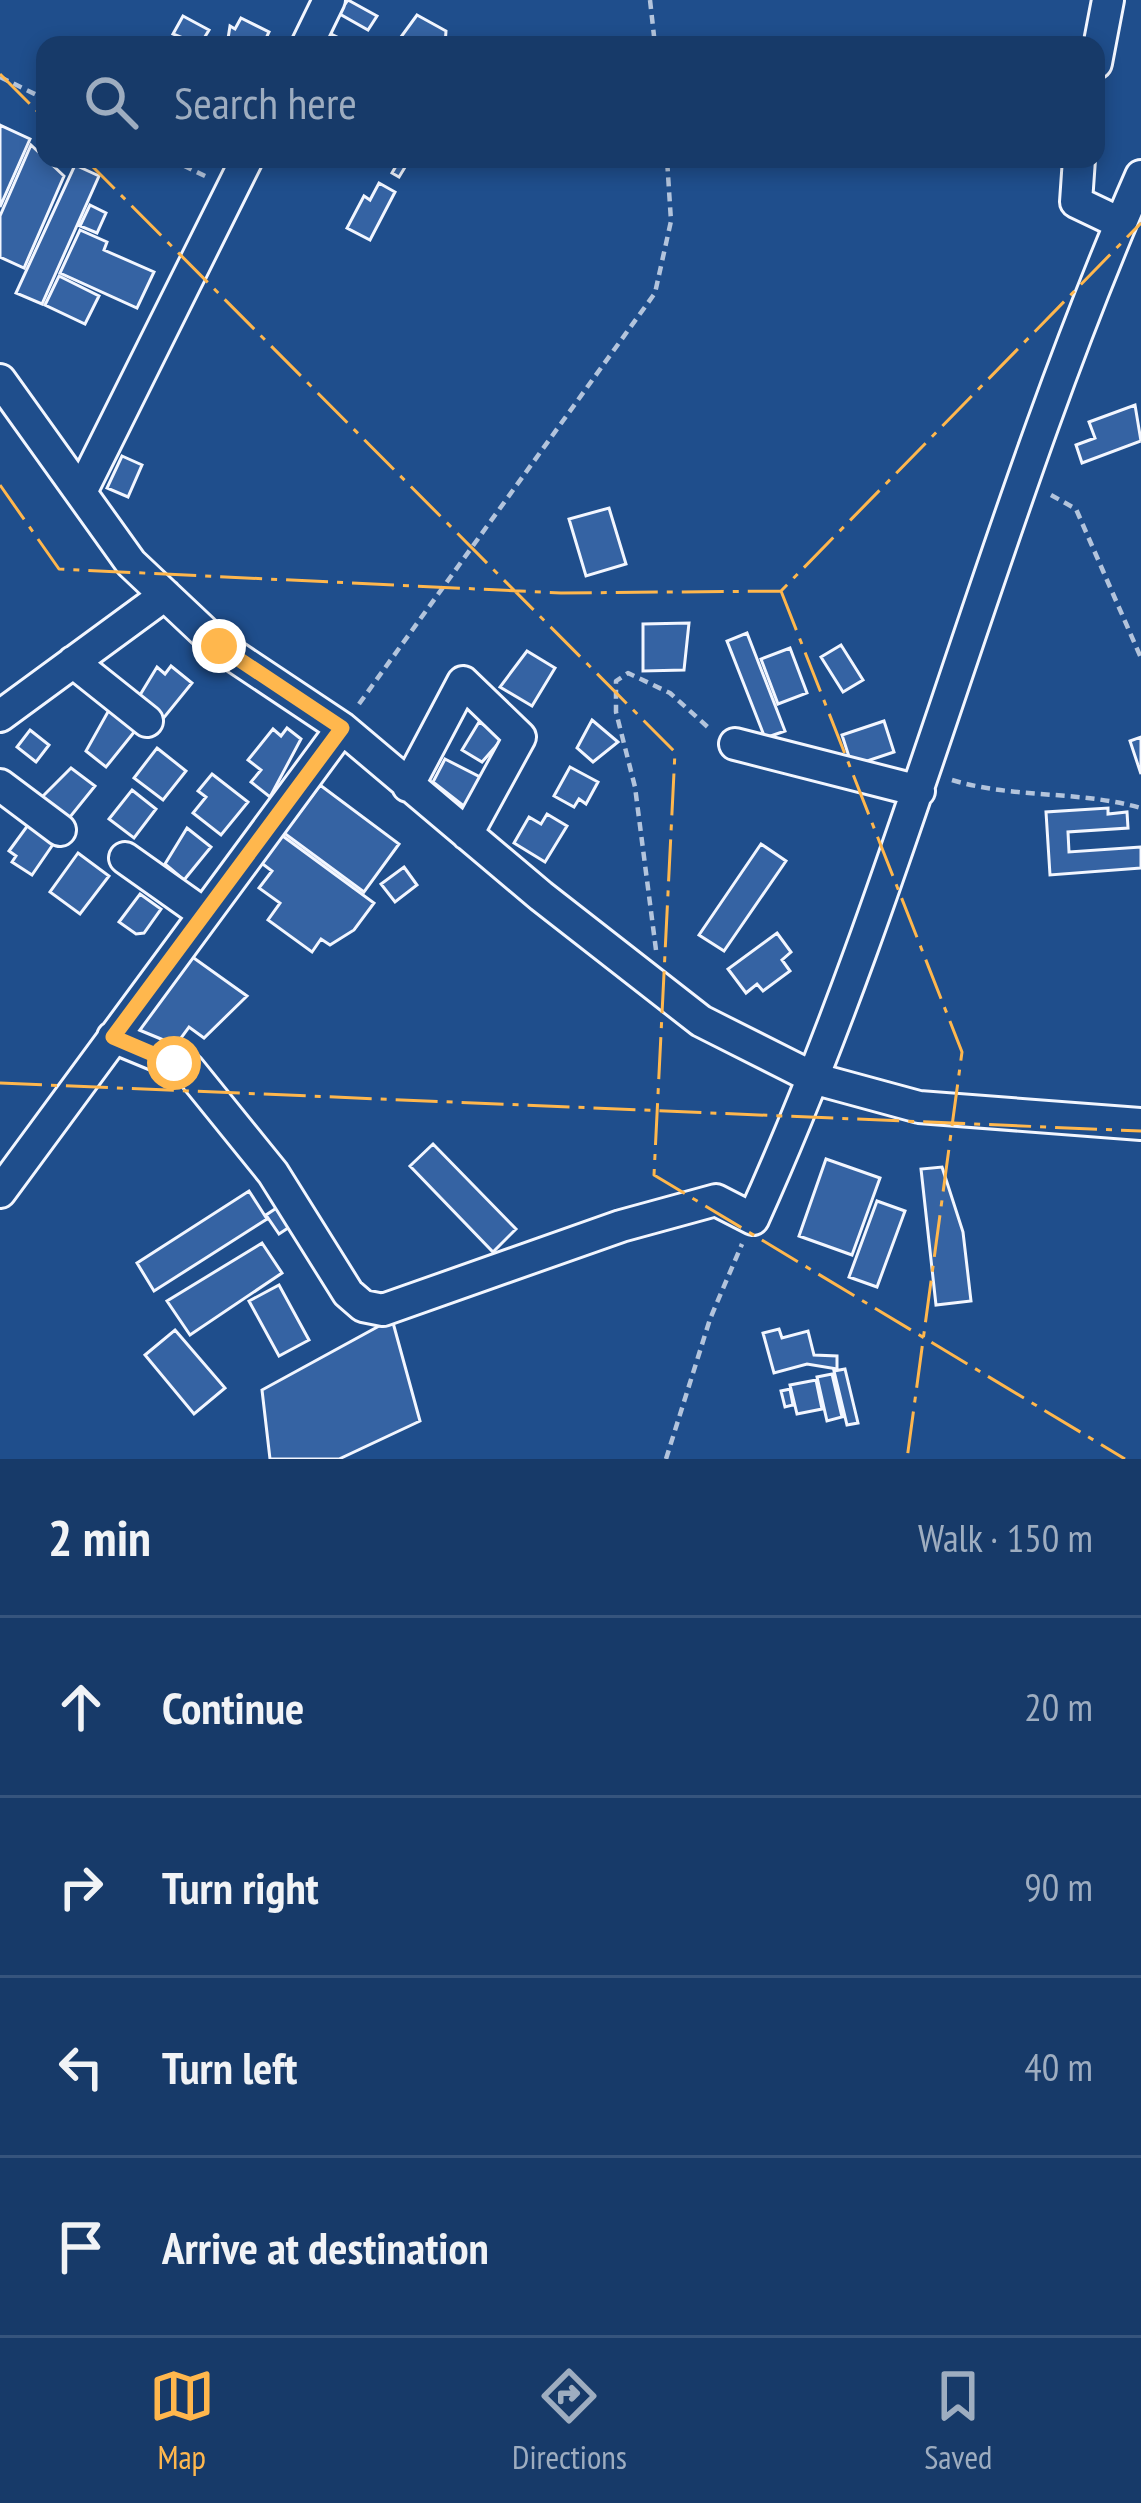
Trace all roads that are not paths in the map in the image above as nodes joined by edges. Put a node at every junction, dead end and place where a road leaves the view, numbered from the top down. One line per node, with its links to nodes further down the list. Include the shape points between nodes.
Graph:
1 (329, 0): 3 (street)
2 (1108, 0): 4 (street)
3 (311, 36)
4 (1101, 36)
5 (242, 168): 10 (street)
6 (1078, 168): 8 (street, via 1076,202)
7 (1141, 176): 8 (street)
8 (1120, 223): 17 (street)
9 (0, 380): 10 (street)
10 (81, 492): 11 (street, via 131,563)
11 (165, 595): 12 (street); 15 (street, via 219,646)
12 (74, 662): 13 (street); 14 (street)
13 (0, 716)
14 (147, 721)
15 (342, 728): 19 (street); 23 (street)
16 (735, 744): 17 (street)
17 (923, 782): 25 (street)
18 (0, 785): 20 (street)
19 (407, 786): 21 (street); 21 (street, via 463,682 520,737)
20 (60, 830)
21 (467, 834): 25 (street, via 701,1021)
22 (125, 858): 23 (street)
23 (204, 914): 24 (street)
24 (113, 1037): 25 (street, via 188,1068 273,1173 363,1306 383,1310 716,1200 753,1219); 27 (street)
25 (816, 1079): 26 (street, via 919,1107)
26 (1141, 1124)
27 (0, 1192)

